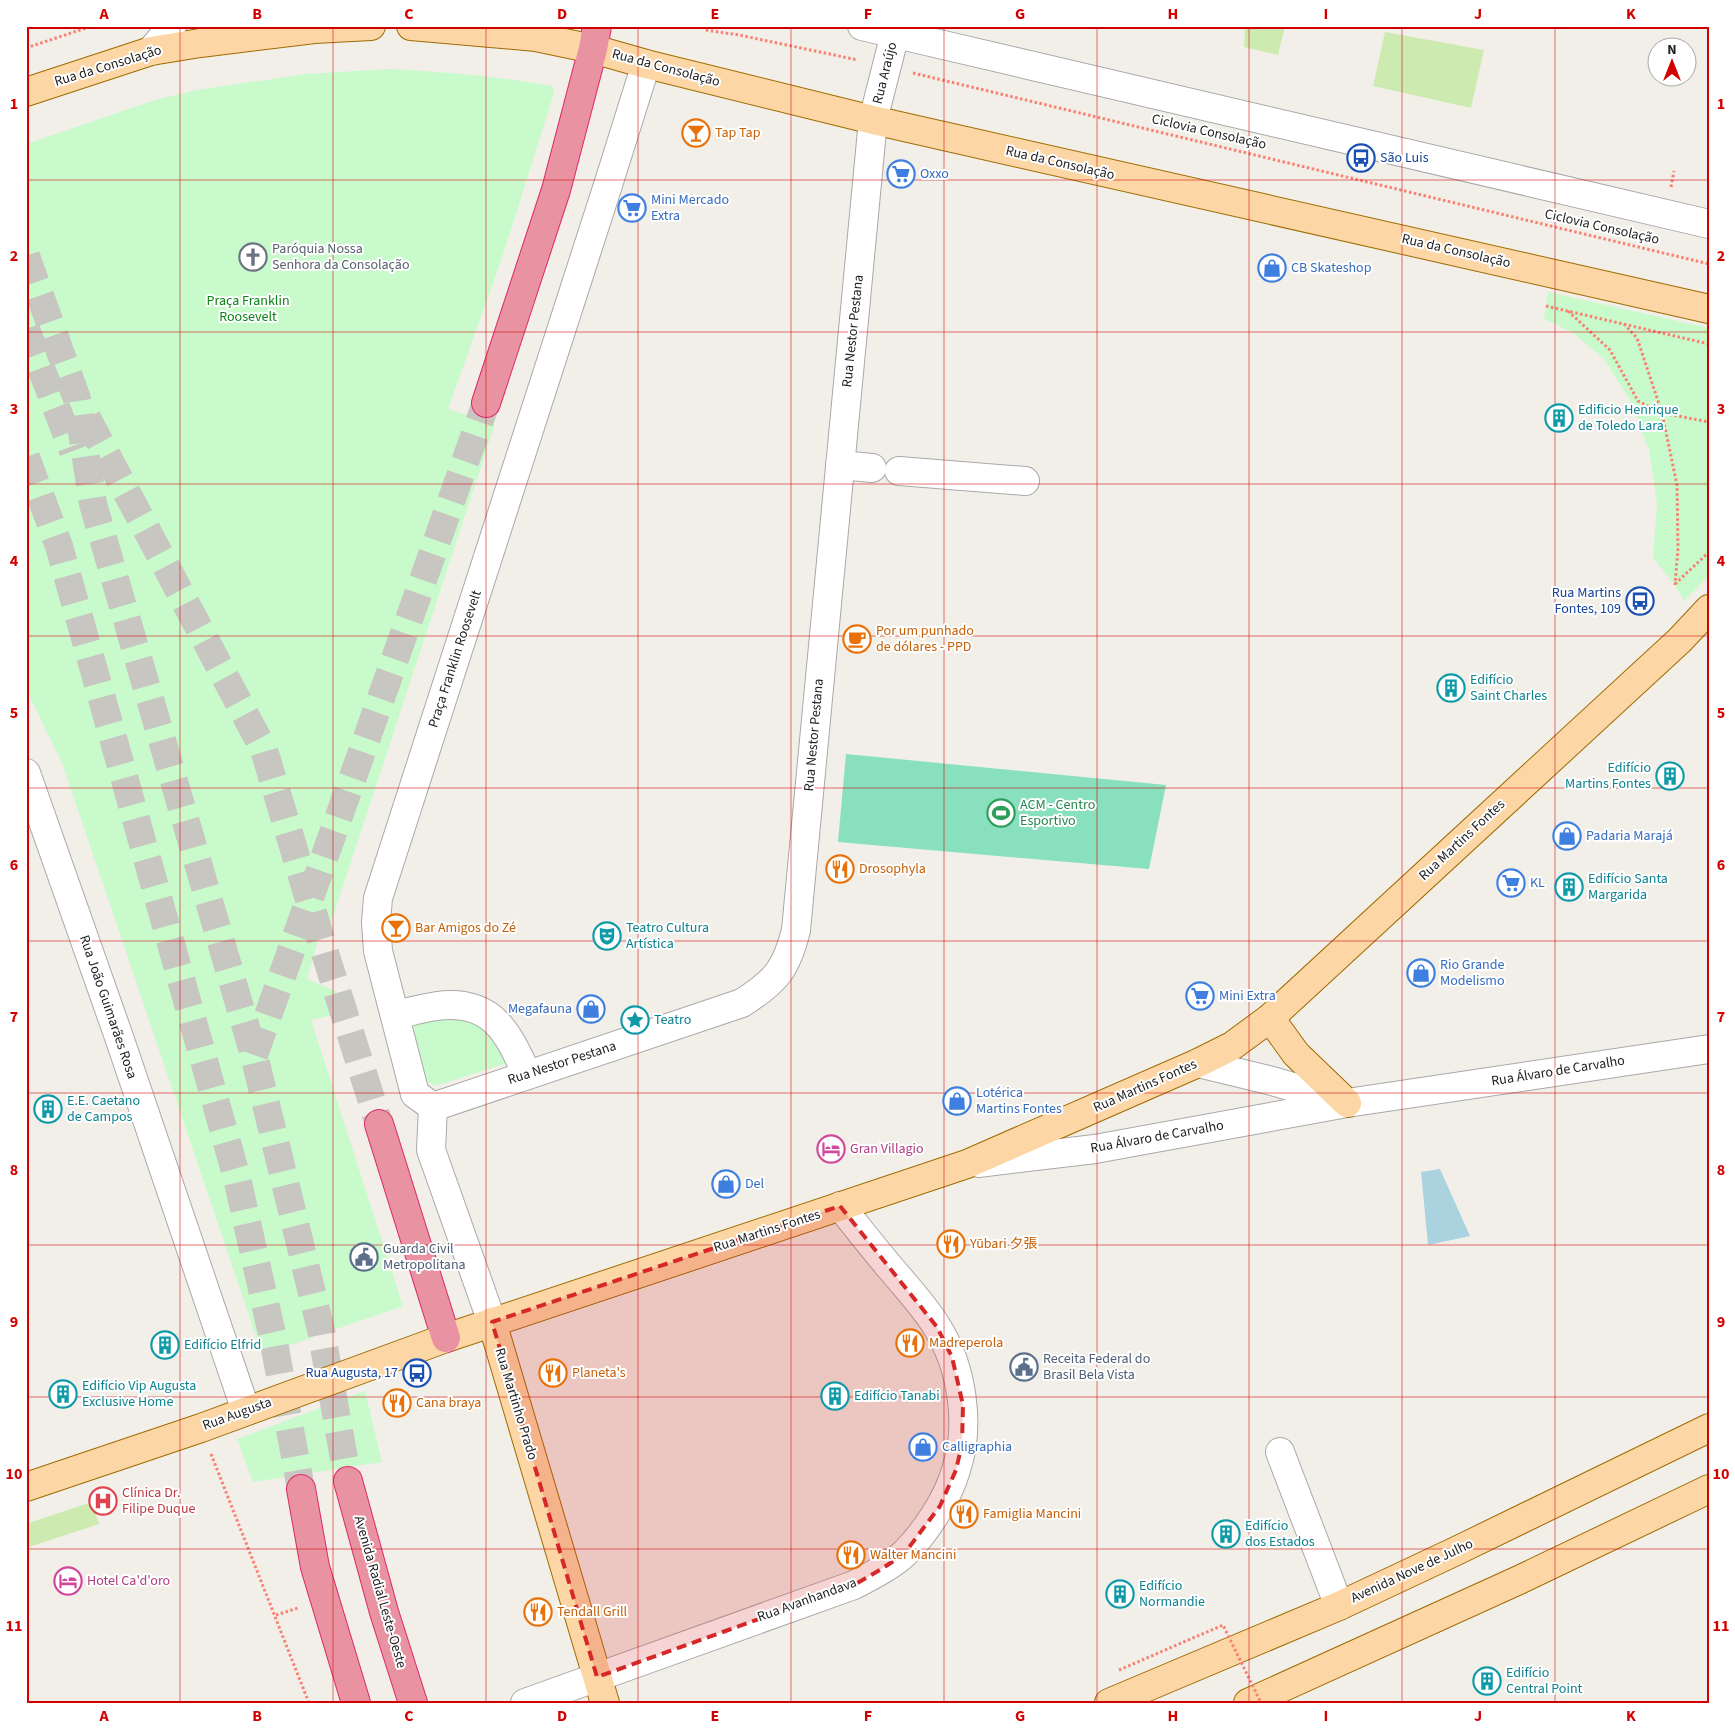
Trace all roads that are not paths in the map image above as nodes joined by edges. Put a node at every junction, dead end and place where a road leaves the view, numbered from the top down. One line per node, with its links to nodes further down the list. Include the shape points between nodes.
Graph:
1 (172, 26): 7 (street)
2 (370, 26): 7 (main road, Rua da Consolação, via 200,42)
3 (411, 26): 6 (main road, Rua da Consolação, via 536,37)
4 (862, 26): 5 (street)
5 (896, 30): 10 (street, Rua Araújo); 11 (street)
6 (595, 38): 8 (main road, Rua da Consolação); 13 (highway, via 556,190)
7 (151, 51): 9 (main road, Rua da Consolação)
8 (646, 64): 10 (main road, Rua da Consolação); 20 (street, Praça Franklin Roosevelt, via 378,898 378,951)
9 (26, 92)
10 (873, 120): 12 (main road, Rua da Consolação); 14 (street, Rua Nestor Pestana)
11 (1709, 224)
12 (1709, 309)
13 (486, 403)
14 (840, 465): 15 (street); 24 (street, Rua Nestor Pestana, via 796,930 783,968 766,987 742,1003)
15 (872, 468)
16 (900, 471): 17 (street)
17 (1025, 481)
18 (1709, 609): 21 (main road, Rua Martins Fontes, via 1680,640)
19 (26, 773): 32 (street, Rua João Guimarães Rosa)
20 (395, 1015): 24 (street, via 438,1006 481,1010 509,1039); 26 (street, Praça Franklin Roosevelt, via 415,1094)
21 (1270, 1018): 23 (main road, Rua Martins Fontes, via 1232,1046); 25 (main road, via 1296,1054)
22 (1709, 1048): 25 (street, Rua Álvaro de Carvalho)
23 (1198, 1063): 25 (street, Rua Álvaro de Carvalho); 28 (main road, Rua Martins Fontes)
24 (527, 1075): 26 (street, Rua Nestor Pestana)
25 (1347, 1103): 28 (street, Rua Álvaro de Carvalho, via 1095,1148)
26 (433, 1107): 30 (street, Rua Martinho Prado, via 431,1150)
27 (379, 1124): 31 (highway)
28 (967, 1164): 29 (main road, Rua Martins Fontes)
29 (840, 1206): 30 (main road, Rua Martins Fontes); 40 (street, Rua Avanhandava, via 932,1320 952,1357 963,1405 962,1444 956,1470 940,1506 904,1554 854,1585)
30 (492, 1322): 31 (main road, Rua Martins Fontes); 40 (main road, Rua Martinho Prado)
31 (446, 1338): 32 (main road, Rua Augusta)
32 (246, 1411): 36 (main road, Rua Augusta)
33 (1709, 1428): 39 (main road, Avenida Nove de Julho)
34 (1280, 1452): 39 (street)
35 (348, 1481): 42 (highway, Avenida Radial Leste-Oeste)
36 (26, 1488)
37 (301, 1489): 41 (highway, via 315,1567)
38 (1709, 1489): 46 (main road, via 1519,1580)
39 (1339, 1606): 45 (main road, Avenida Nove de Julho)
40 (597, 1677): 43 (street, Rua Avanhandava); 44 (main road, Rua Martinho Prado)
41 (356, 1703)
42 (413, 1703)
43 (525, 1703)
44 (605, 1703)
45 (1109, 1703)
46 (1248, 1703)

